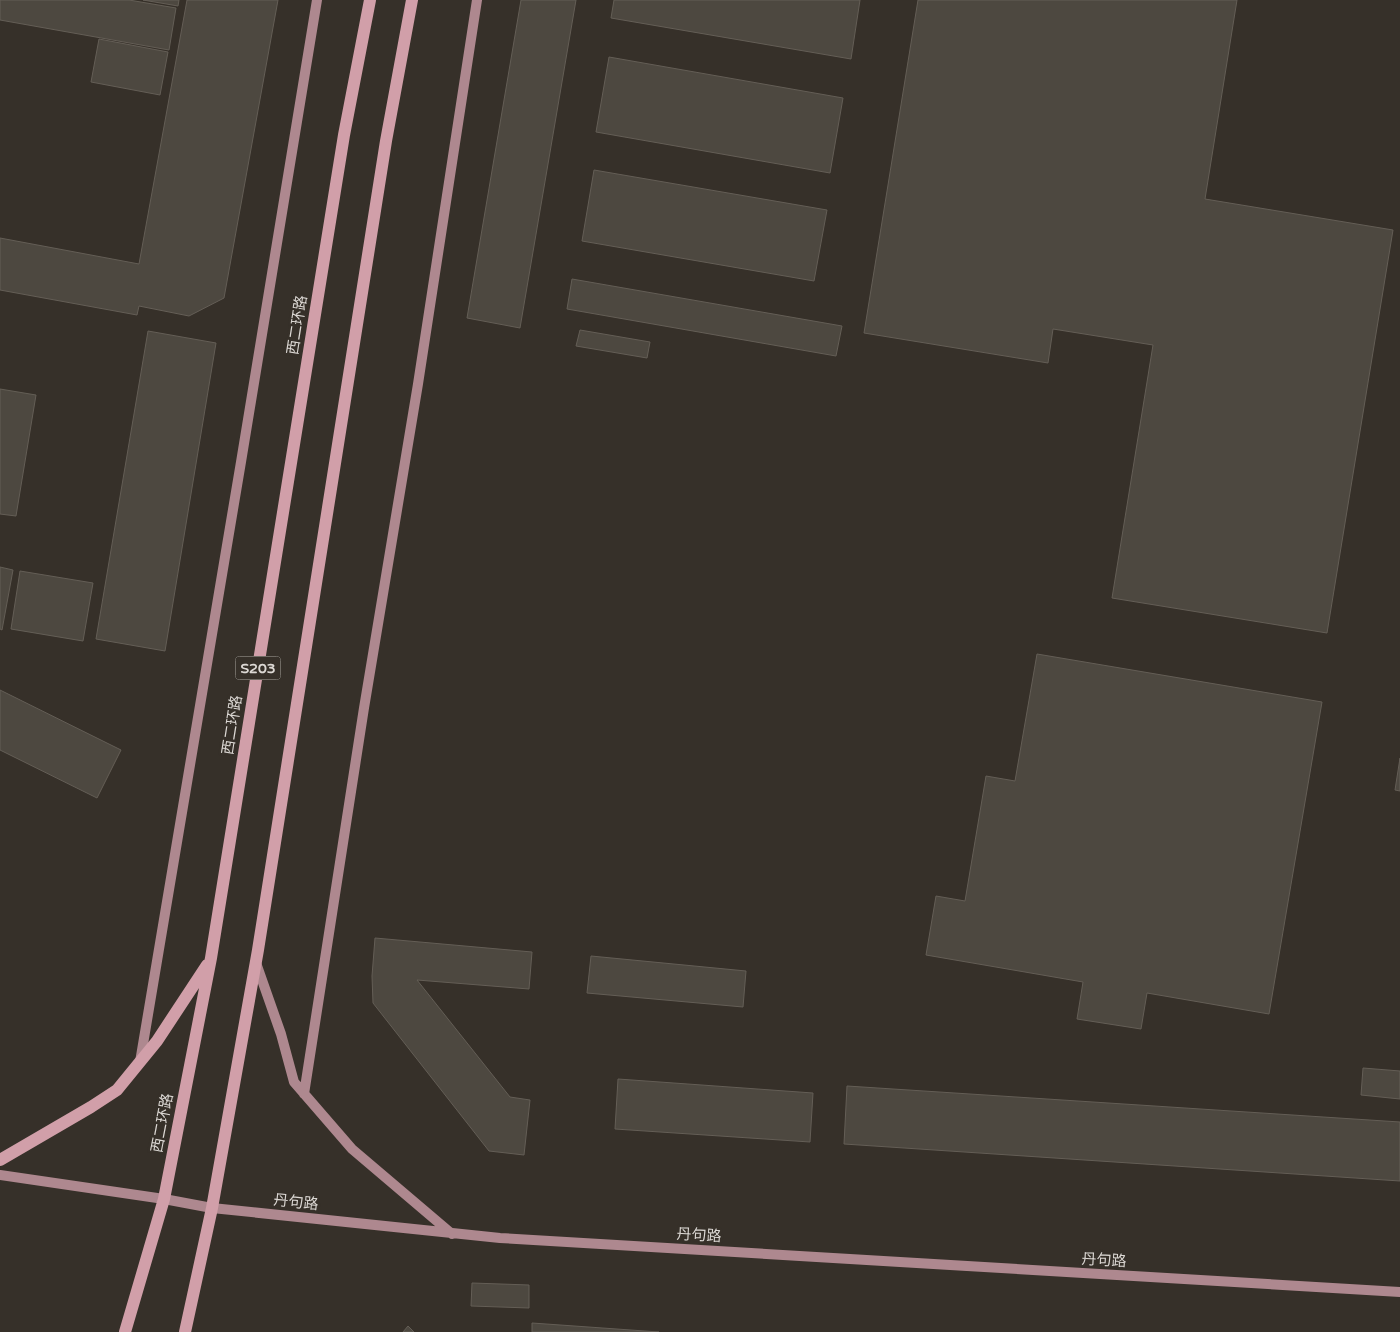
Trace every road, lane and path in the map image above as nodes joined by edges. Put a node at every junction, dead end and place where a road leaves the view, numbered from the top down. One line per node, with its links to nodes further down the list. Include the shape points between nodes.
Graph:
1 (317, 0): 7 (street)
2 (370, 0): 5 (main road, 西二环路 / S203, via 343,145)
3 (412, 0): 6 (main road, S203, via 384,151)
4 (477, 0): 8 (street)
5 (211, 958): 7 (main road); 11 (main road, 西二环路 / S203)
6 (256, 964): 8 (street, via 294,1082); 12 (main road, S203)
7 (140, 1062): 9 (main road, via 117,1090)
8 (304, 1094): 13 (street, via 352,1149)
9 (0, 1160)
10 (0, 1175): 11 (street, 丹句路)
11 (164, 1199): 12 (street, 丹句路); 15 (main road, 西二环路 / S203)
12 (212, 1208): 13 (street, 丹句路); 16 (main road, S203)
13 (452, 1234): 14 (street, 丹句路)
14 (1400, 1292)
15 (125, 1332)
16 (184, 1332)

